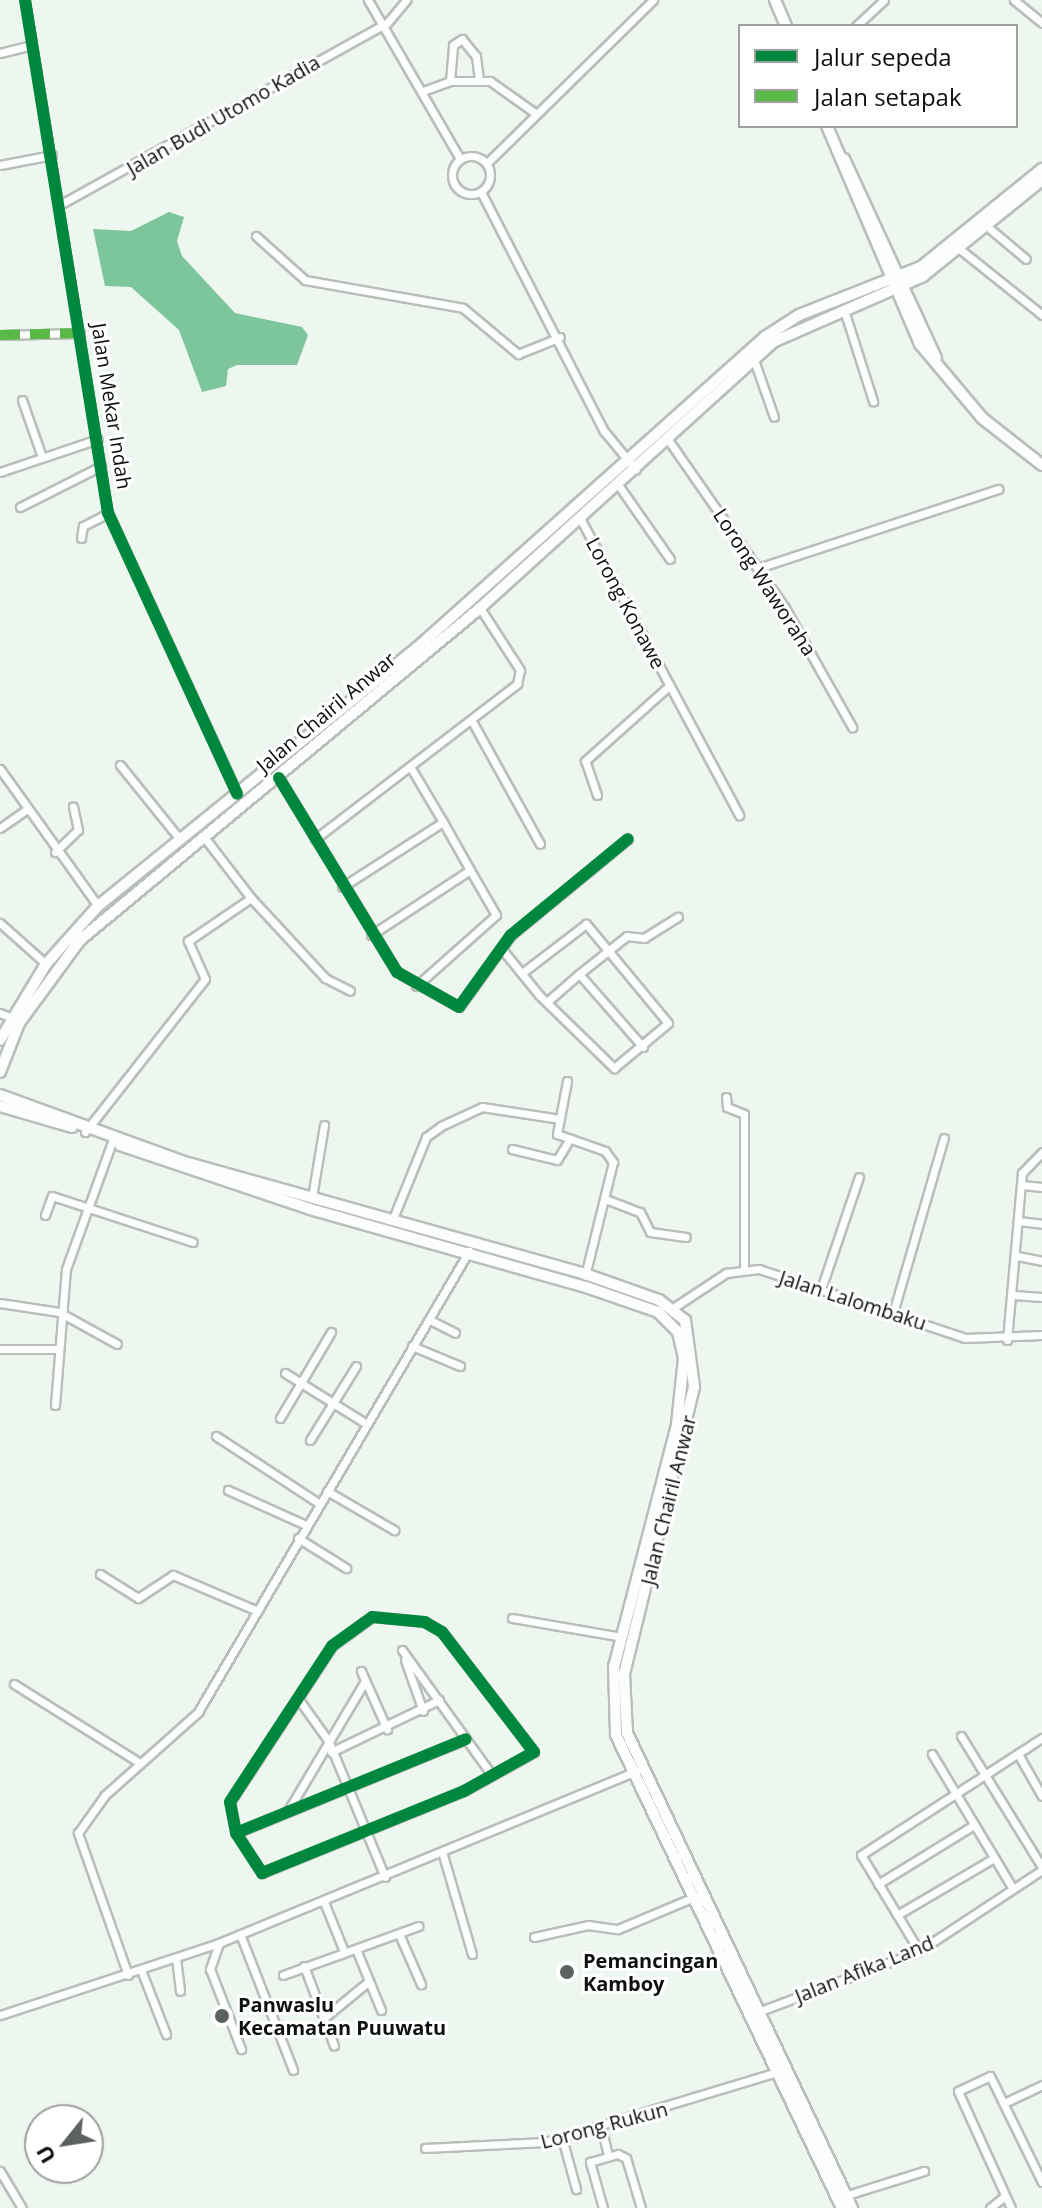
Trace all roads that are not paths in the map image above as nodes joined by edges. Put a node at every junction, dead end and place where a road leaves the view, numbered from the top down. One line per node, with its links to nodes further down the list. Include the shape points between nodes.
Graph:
1 (25, 0): 12 (street, Jalan Mekar Indah)
2 (368, 0): 11 (street)
3 (406, 0): 11 (street, Jalan Budi Utomo Kadia)
4 (653, 0): 17 (street)
5 (775, 0): 9 (main road)
6 (884, 0): 10 (street)
7 (1014, 0): 8 (street)
8 (1042, 23)
9 (785, 24)
10 (858, 24)
11 (382, 25): 16 (street); 27 (street, Jalan Budi Utomo Kadia)
12 (31, 45): 13 (street); 19 (street, Jalan Mekar Indah)
13 (0, 53)
14 (479, 79): 15 (street); 15 (street, via 476,56 462,39 453,45); 17 (street, via 507,87)
15 (450, 81): 16 (street)
16 (423, 91): 21 (street)
17 (535, 113): 22 (street)
18 (828, 128): 20 (main road)
19 (52, 155): 23 (street); 27 (street, Jalan Mekar Indah)
20 (839, 155): 32 (main road); 33 (main road)
21 (460, 159): 22 (street); 26 (street, via 455,185)
22 (487, 163): 26 (street, via 491,176)
23 (0, 165)
24 (1042, 169): 32 (main road, Jalan Chairil Anwar, via 969,234)
25 (1042, 180): 28 (main road, Jalan Chairil Anwar)
26 (481, 192): 38 (street)
27 (63, 203): 36 (street, Jalan Mekar Indah)
28 (989, 228): 30 (main road, Jalan Chairil Anwar); 31 (street)
29 (256, 236): 38 (street, via 305,280 463,308 518,354)
30 (961, 250): 32 (main road, Jalan Chairil Anwar); 35 (street)
31 (1026, 259)
32 (904, 281): 33 (main road, Jalan Chairil Anwar); 39 (main road)
33 (892, 285): 34 (main road, Jalan Chairil Anwar); 39 (main road, via 920,344); 49 (main road, Jalan Chairil Anwar, via 782,325)
34 (843, 307): 40 (main road, Jalan Chairil Anwar, via 794,327); 42 (street)
35 (1042, 315)
36 (80, 333): 37 (street); 44 (street, Jalan Mekar Indah)
37 (0, 335)
38 (560, 337): 49 (street, via 604,431)
39 (936, 359): 47 (main road, via 982,418)
40 (754, 360): 43 (street); 45 (main road, Jalan Chairil Anwar)
41 (22, 400): 46 (street)
42 (873, 401)
43 (774, 417)
44 (98, 439): 46 (street); 48 (street, Jalan Mekar Indah)
45 (669, 441): 49 (main road, Jalan Chairil Anwar); 58 (street, Lorong Waworaha)
46 (42, 457): 50 (street)
47 (1042, 465)
48 (101, 466): 53 (street); 54 (street, Jalan Mekar Indah)
49 (633, 466): 51 (main road, Jalan Chairil Anwar); 63 (main road, Jalan Chairil Anwar)
50 (0, 472)
51 (619, 486): 55 (main road, Jalan Chairil Anwar); 57 (street)
52 (998, 489): 58 (street)
53 (20, 507)
54 (108, 513): 56 (street, via 83,526); 69 (street, Jalan Mekar Indah)
55 (581, 520): 59 (main road, Jalan Chairil Anwar); 60 (street, Lorong Konawe)
56 (81, 538)
57 (670, 559)
58 (758, 568): 62 (street, Lorong Waworaha)
59 (480, 608): 61 (street, via 521,676); 64 (main road, Jalan Chairil Anwar)
60 (669, 686): 70 (street, Lorong Konawe, via 585,761); 73 (street, Lorong Konawe)
61 (473, 723): 66 (street); 80 (street)
62 (852, 727)
63 (310, 735): 64 (main road); 69 (main road, Jalan Chairil Anwar)
64 (318, 745): 68 (main road, Jalan Chairil Anwar)
65 (120, 765): 77 (street)
66 (411, 768): 74 (street); 78 (street)
67 (0, 769): 72 (street)
68 (279, 778): 76 (main road, Jalan Chairil Anwar); 78 (street)
69 (237, 794): 77 (main road, Jalan Chairil Anwar)
70 (597, 795)
71 (73, 807): 81 (street, via 78,830)
72 (27, 809): 75 (street); 81 (street)
73 (739, 815)
74 (443, 822): 82 (street); 83 (street)
75 (0, 828)
76 (204, 837): 84 (street); 100 (main road, Jalan Chairil Anwar, via 80,940 19,1023)
77 (179, 838): 85 (main road, Jalan Chairil Anwar)
78 (315, 839): 83 (street)
79 (628, 839): 89 (street)
80 (540, 844)
81 (55, 852): 85 (street)
82 (470, 870): 88 (street); 94 (street, via 496,915)
83 (342, 887): 88 (street)
84 (251, 898): 95 (street, via 325,978); 107 (street, via 188,941 205,979)
85 (98, 906): 91 (main road, Jalan Chairil Anwar)
86 (678, 917): 90 (street)
87 (0, 923): 91 (street)
88 (371, 935): 94 (street)
89 (501, 948): 92 (street); 94 (street, via 459,1007)
90 (607, 950): 92 (street, via 583,924); 93 (street); 99 (street, via 668,1020)
91 (46, 964): 97 (main road, Jalan Chairil Anwar)
92 (522, 973): 96 (street)
93 (579, 974): 96 (street); 99 (street)
94 (416, 986)
95 (350, 991)
96 (548, 1001): 99 (street, via 614,1068)
97 (5, 1015): 98 (main road, Jalan Chairil Anwar)
98 (0, 1040)
99 (643, 1047)
100 (0, 1072)
101 (567, 1081): 105 (street)
102 (0, 1095): 107 (main road, Jalan Chairil Anwar)
103 (726, 1097): 129 (street, via 727,1107 744,1114)
104 (0, 1106): 107 (main road, Jalan Chairil Anwar)
105 (560, 1119): 109 (street, via 557,1134); 120 (street, via 482,1107 441,1126 426,1137)
106 (324, 1125): 116 (street)
107 (87, 1129): 110 (main road, Jalan Chairil Anwar); 116 (main road, Jalan Chairil Anwar)
108 (944, 1138): 137 (street)
109 (569, 1140): 111 (street, via 557,1160); 117 (street, via 611,1156)
110 (112, 1142): 118 (street); 126 (main road, Jalan Chairil Anwar, via 310,1209)
111 (512, 1149)
112 (1042, 1152): 114 (street, via 1027,1162)
113 (859, 1177): 131 (street)
114 (1022, 1185): 115 (street); 121 (street)
115 (1042, 1187)
116 (312, 1197): 120 (main road, Jalan Chairil Anwar)
117 (608, 1200): 123 (street, via 640,1212 650,1232); 130 (street)
118 (86, 1205): 119 (street, via 52,1196); 125 (street); 136 (street)
119 (45, 1215)
120 (394, 1216): 124 (main road, Jalan Chairil Anwar)
121 (1019, 1221): 122 (street); 127 (street)
122 (1042, 1224)
123 (686, 1237)
124 (473, 1238): 126 (street); 130 (main road, Jalan Chairil Anwar)
125 (193, 1242)
126 (469, 1250): 130 (main road, Jalan Chairil Anwar); 138 (street)
127 (1017, 1256): 128 (street); 132 (street)
128 (1042, 1261)
129 (744, 1269): 131 (street, Jalan Lalombaku); 135 (street, via 704,1284)
130 (583, 1280): 135 (main road, Jalan Chairil Anwar); 157 (main road, Jalan Chairil Anwar, via 658,1312 678,1332 684,1380)
131 (821, 1289): 137 (street, Jalan Lalombaku)
132 (1013, 1295): 133 (street); 142 (street)
133 (1042, 1297)
134 (0, 1303): 136 (street)
135 (673, 1308): 158 (main road, Jalan Chairil Anwar, via 690,1333 695,1364)
136 (59, 1312): 143 (street); 146 (street)
137 (893, 1313): 142 (street, Jalan Lalombaku, via 965,1338)
138 (430, 1320): 140 (street); 144 (street)
139 (331, 1332): 150 (street)
140 (455, 1333)
141 (1042, 1335): 142 (street, Jalan Lalombaku)
142 (1007, 1340)
143 (117, 1344)
144 (412, 1346): 148 (street); 154 (street)
145 (0, 1349): 146 (street)
146 (59, 1349): 152 (street)
147 (356, 1366): 151 (street)
148 (460, 1366)
149 (285, 1373): 150 (street)
150 (301, 1384): 151 (street); 153 (street)
151 (332, 1404): 154 (street); 156 (street)
152 (55, 1405)
153 (280, 1418)
154 (365, 1423): 160 (street)
155 (216, 1436): 161 (street)
156 (310, 1440)
157 (664, 1481): 158 (main road); 169 (main road, Jalan Chairil Anwar)
158 (676, 1484): 185 (main road, Jalan Chairil Anwar, via 624,1674 624,1719)
159 (228, 1490): 162 (street)
160 (327, 1491): 161 (street); 163 (street)
161 (320, 1504): 162 (street)
162 (306, 1525): 164 (street)
163 (394, 1530)
164 (298, 1538): 165 (street); 167 (street)
165 (346, 1568)
166 (100, 1574): 167 (street, via 138,1598 173,1575)
167 (258, 1611): 184 (street, via 198,1712)
168 (512, 1618): 169 (street)
169 (622, 1637): 185 (main road, Jalan Chairil Anwar, via 613,1718)
170 (361, 1671): 171 (street)
171 (365, 1681): 176 (street); 180 (street)
172 (14, 1684): 184 (street)
173 (439, 1700): 175 (street); 175 (street, via 402,1650); 179 (street)
174 (300, 1701): 180 (street); 186 (street, via 332,1646 355,1627 377,1616 425,1622 445,1637 534,1752); 194 (street, via 230,1802)
175 (423, 1711): 176 (street)
176 (387, 1729): 181 (street)
177 (961, 1736): 187 (street)
178 (1042, 1738): 183 (street)
179 (466, 1739): 186 (street); 188 (street)
180 (329, 1742): 181 (street); 191 (street)
181 (331, 1752): 188 (street)
182 (932, 1754): 189 (street)
183 (1018, 1754): 187 (street); 190 (street)
184 (140, 1763): 216 (street, via 78,1833)
185 (635, 1772): 195 (street); 201 (main road, Jalan Chairil Anwar); 222 (main road, Jalan Chairil Anwar)
186 (491, 1774): 193 (street)
187 (985, 1776): 189 (street); 197 (street)
188 (347, 1787): 191 (street); 193 (street)
189 (956, 1795): 192 (street); 199 (street, via 861,1855)
190 (1042, 1796)
191 (288, 1811): 194 (street)
192 (974, 1825): 196 (street); 199 (street)
193 (366, 1829): 194 (street, via 259,1874); 198 (street)
194 (236, 1833)
195 (443, 1855): 198 (street); 212 (street)
196 (994, 1858): 200 (street); 203 (street)
197 (1042, 1869): 200 (street, Jalan Afika Land)
198 (385, 1877): 202 (street)
199 (878, 1884): 203 (street)
200 (1013, 1889): 211 (street, Jalan Afika Land)
201 (694, 1897): 207 (street, via 618,1929 588,1925); 229 (main road, Jalan Chairil Anwar)
202 (324, 1902): 205 (street); 209 (street)
203 (897, 1915): 211 (street)
204 (418, 1926): 206 (street)
205 (240, 1934): 208 (street); 228 (street)
206 (399, 1934): 210 (street); 219 (street)
207 (534, 1937)
208 (219, 1943): 213 (street); 227 (street, via 210,1969)
209 (343, 1949): 210 (street); 214 (street)
210 (356, 1949): 218 (street)
211 (919, 1951): 222 (street, Jalan Afika Land)
212 (472, 1954)
213 (176, 1958): 215 (street); 220 (street)
214 (304, 1966): 217 (street); 224 (street)
215 (141, 1970): 216 (street); 225 (street)
216 (128, 1975): 223 (street)
217 (283, 1975)
218 (369, 1981): 221 (street); 224 (street)
219 (421, 1984)
220 (180, 1991)
221 (381, 2010)
222 (763, 2010): 231 (main road, Jalan Chairil Anwar)
223 (0, 2015)
224 (324, 2018): 226 (street)
225 (166, 2034)
226 (334, 2046)
227 (241, 2049)
228 (293, 2070)
229 (777, 2072): 231 (main road, Jalan Chairil Anwar); 233 (street, Lorong Rukun)
230 (1042, 2085): 232 (street)
231 (795, 2098): 243 (main road, Jalan Chairil Anwar); 248 (main road, Jalan Chairil Anwar)
232 (1004, 2103): 238 (street); 244 (street, via 990,2076 958,2091)
233 (601, 2127): 234 (street, Lorong Rukun); 236 (street)
234 (562, 2138): 235 (street, Lorong Rukun); 242 (street)
235 (425, 2148)
236 (608, 2156): 246 (street, via 590,2163); 247 (street, via 625,2156)
237 (1042, 2158): 238 (street)
238 (1032, 2161): 241 (street)
239 (0, 2171): 245 (street)
240 (924, 2171): 243 (street)
241 (1042, 2182)
242 (576, 2189)
243 (844, 2196): 249 (main road, Jalan Chairil Anwar)
244 (1005, 2196): 250 (street); 251 (street)
245 (22, 2208)
246 (603, 2208)
247 (641, 2208)
248 (842, 2208)
249 (852, 2208)
250 (990, 2208)
251 (1011, 2208)

